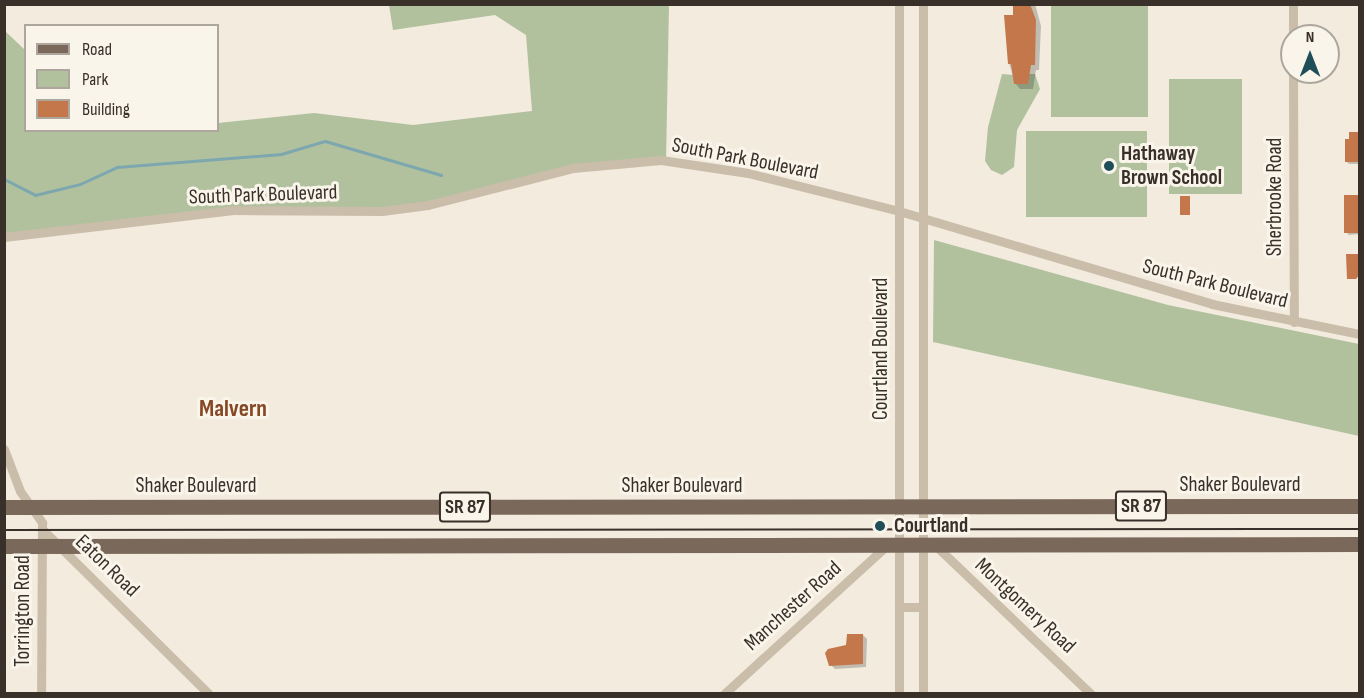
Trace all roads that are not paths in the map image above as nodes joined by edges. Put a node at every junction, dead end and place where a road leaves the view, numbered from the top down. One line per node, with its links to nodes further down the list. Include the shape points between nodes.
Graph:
1 (899, 4): 6 (street, Courtland Boulevard)
2 (923, 4): 7 (street, Courtland Boulevard)
3 (1293, 4): 4 (street)
4 (1293, 24)
5 (1293, 84): 9 (street, Sherbrooke Road)
6 (899, 211): 7 (street, South Park Boulevard); 8 (street, South Park Boulevard, via 712,166 662,160 617,161 573,168 428,205 382,211 233,210); 12 (street, Courtland Boulevard)
7 (923, 218): 9 (street, South Park Boulevard, via 1102,274); 13 (street, Courtland Boulevard)
8 (4, 237)
9 (1294, 322): 10 (street, South Park Boulevard)
10 (1359, 334)
11 (4, 449): 16 (street, Eaton Road, via 20,491)
12 (899, 506): 13 (main road, Shaker Boulevard / SR 87); 16 (main road, Shaker Boulevard / SR 87); 23 (street, Courtland Boulevard)
13 (923, 506): 14 (main road, Shaker Boulevard / SR 87); 19 (street, Courtland Boulevard)
14 (1359, 506)
15 (4, 507): 16 (main road, Shaker Boulevard / SR 87)
16 (32, 507): 17 (street, Eaton Road, via 41,519)
17 (42, 529): 21 (street, Torrington Road); 22 (street, Eaton Road)
18 (1359, 544): 19 (main road, SR 87)
19 (929, 545): 23 (main road, SR 87); 24 (street, Courtland Boulevard); 31 (street, Montgomery Road)
20 (4, 546): 21 (main road, SR 87)
21 (41, 546): 22 (main road, SR 87); 26 (street, Torrington Road)
22 (60, 546): 23 (main road, SR 87); 27 (street, Eaton Road)
23 (893, 546): 25 (street, Courtland Boulevard); 28 (street, Manchester Road)
24 (923, 607): 25 (street); 30 (street, Courtland Boulevard)
25 (899, 608): 29 (street, Courtland Boulevard)
26 (41, 693)
27 (209, 693)
28 (724, 693)
29 (899, 693)
30 (923, 693)
31 (1091, 693)

